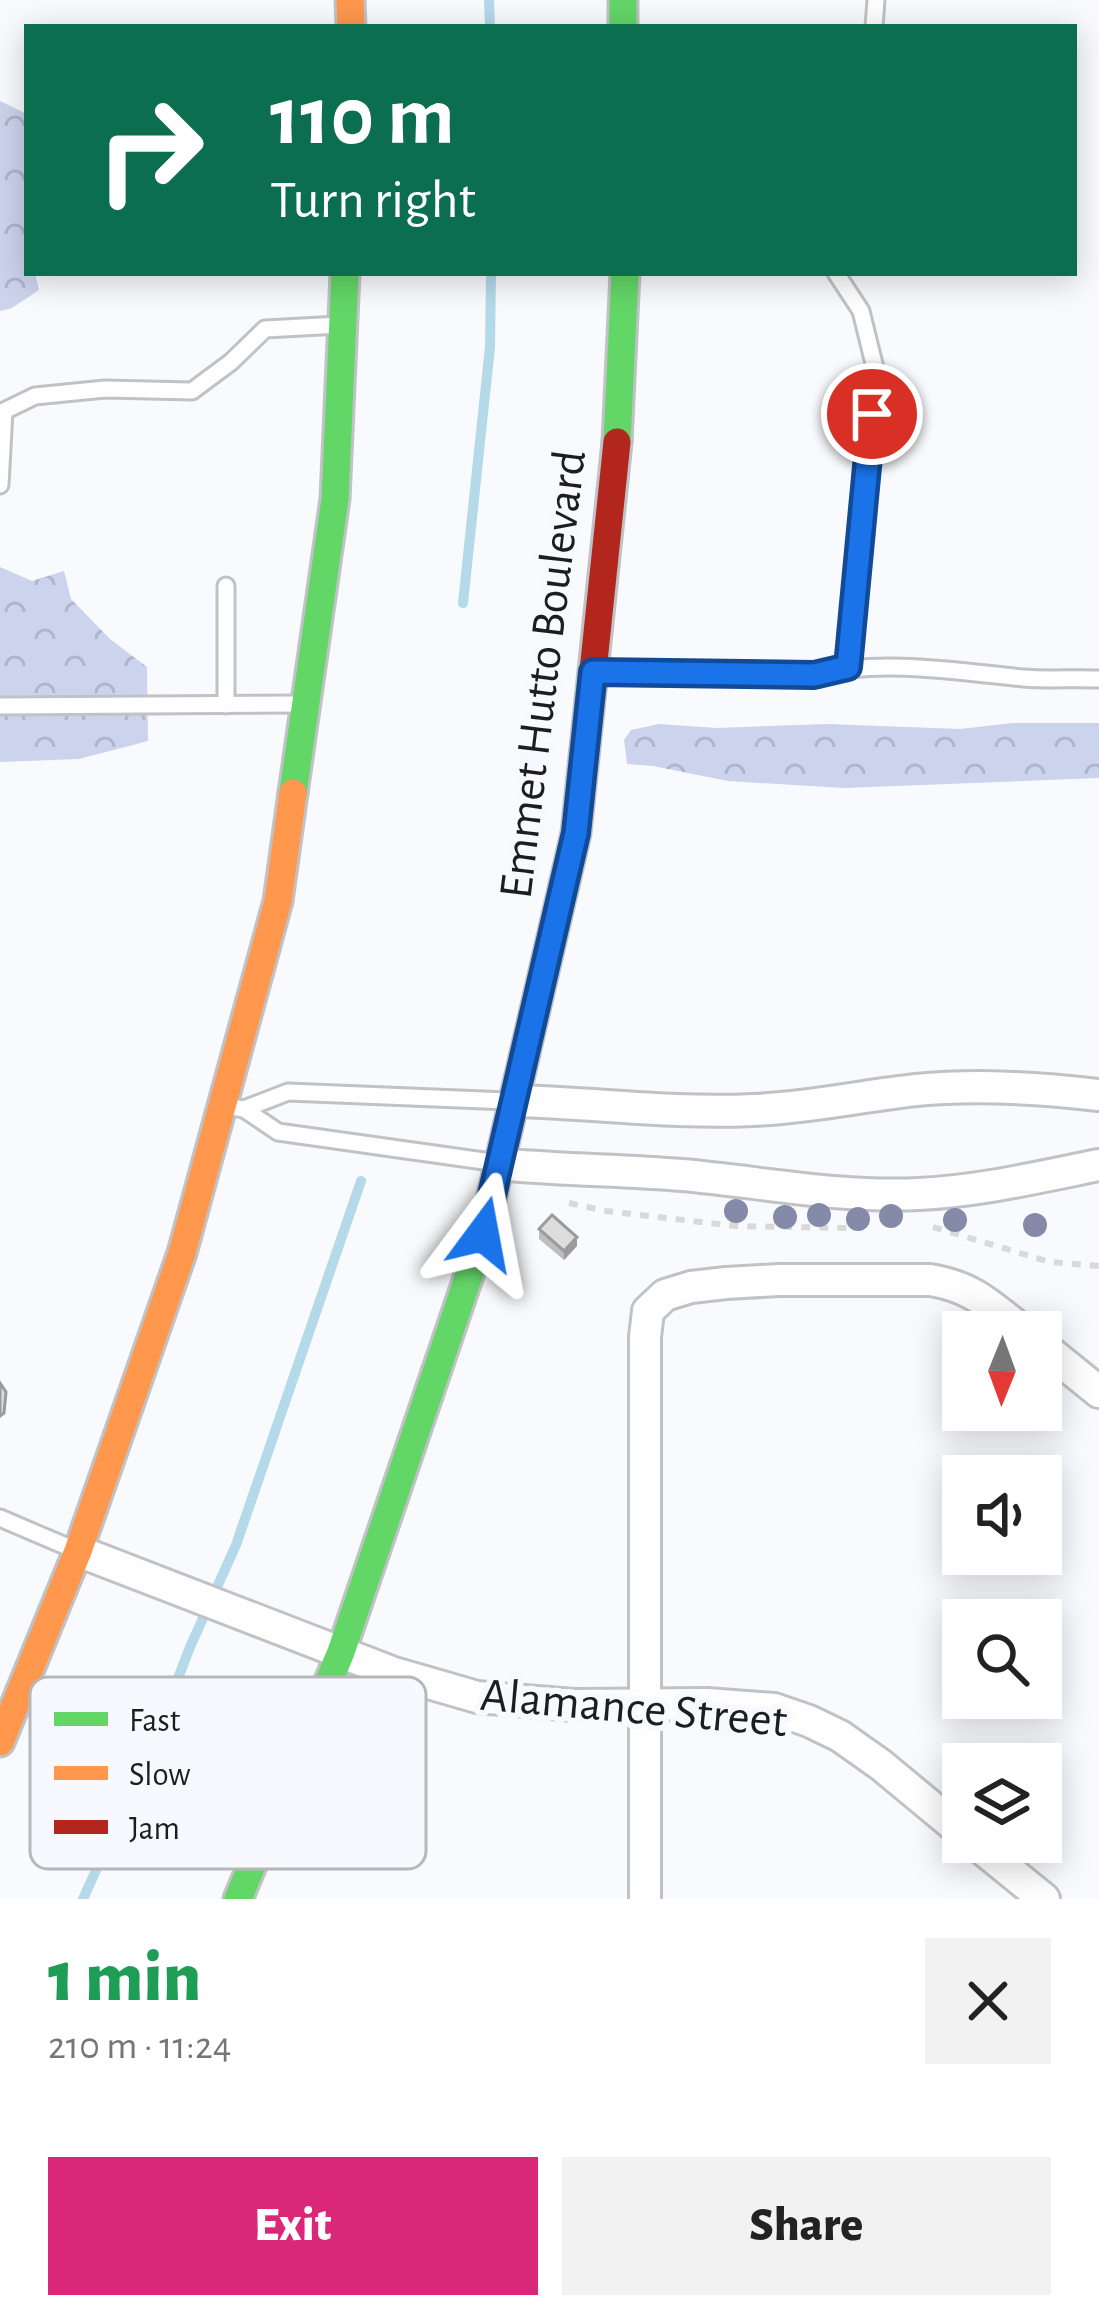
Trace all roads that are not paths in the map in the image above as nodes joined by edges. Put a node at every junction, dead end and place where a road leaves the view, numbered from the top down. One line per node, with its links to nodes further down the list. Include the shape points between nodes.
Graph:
1 (345, 276): 4 (street)
2 (625, 276): 8 (street, Emmet Hutto Boulevard)
3 (838, 276): 7 (lane, via 862,311 876,372)
4 (343, 324): 5 (lane, via 265,328 192,391 34,396 4,411); 10 (street, via 334,499)
5 (0, 485)
6 (226, 586): 11 (lane)
7 (848, 667): 8 (lane, via 814,675); 9 (lane)
8 (593, 672): 14 (street, Emmet Hutto Boulevard, via 576,833)
9 (1099, 679)
10 (306, 704): 11 (lane); 15 (street, via 278,901)
11 (226, 705): 12 (lane)
12 (0, 706)
13 (1099, 1096): 14 (street, via 982,1086 733,1110)
14 (514, 1101): 15 (lane, via 288,1092); 16 (street, Emmet Hutto Boulevard)
15 (233, 1107): 16 (lane, via 278,1132); 22 (street)
16 (500, 1164): 17 (street, via 918,1194); 23 (street, Emmet Hutto Boulevard)
17 (1099, 1165)
18 (998, 1311): 27 (street, via 978,1295 930,1280 726,1282 665,1295 648,1311)
19 (1062, 1362): 20 (street)
20 (1099, 1392)
21 (0, 1518): 22 (lane)
22 (78, 1551): 23 (street, Alamance Street); 28 (street)
23 (341, 1652): 24 (street, Emmet Hutto Boulevard); 25 (street, Alamance Street)
24 (331, 1677)
25 (408, 1677)
26 (426, 1682): 27 (street, Alamance Street, via 477,1697)
27 (646, 1704): 29 (street, Alamance Street, via 774,1709 809,1720); 33 (street)
28 (0, 1742)
29 (942, 1816)
30 (1000, 1863): 34 (street)
31 (251, 1869): 32 (street, Emmet Hutto Boulevard)
32 (238, 1899)
33 (645, 1899)
34 (1044, 1899)

